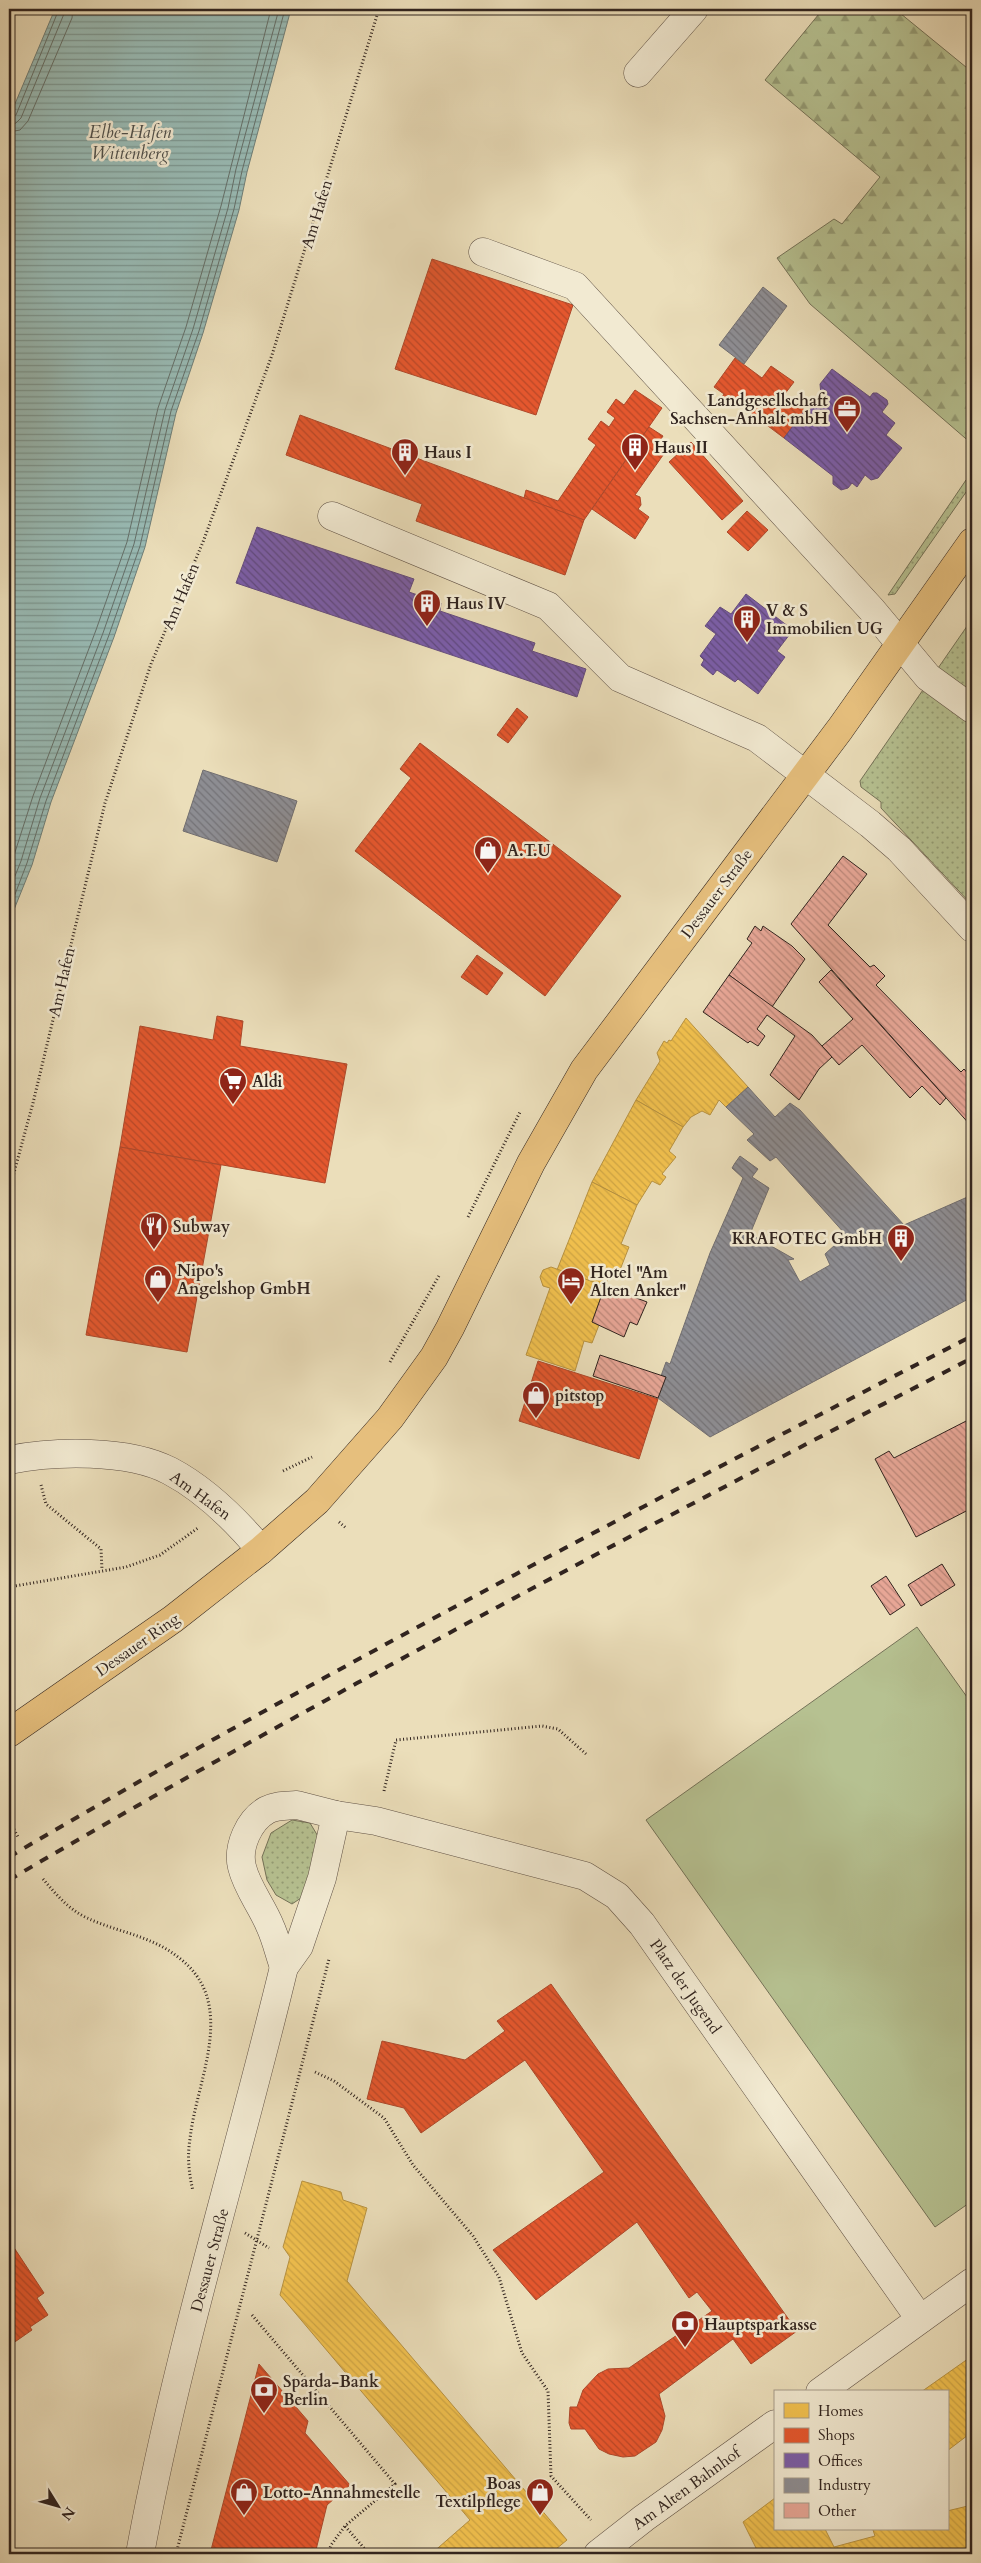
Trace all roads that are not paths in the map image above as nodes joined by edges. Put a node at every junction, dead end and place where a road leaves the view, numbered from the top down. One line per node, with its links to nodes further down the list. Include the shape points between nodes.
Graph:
1 (694, 9): 2 (street)
2 (638, 73)
3 (483, 252): 6 (street, via 575,286 872,610)
4 (332, 516): 8 (street, via 548,606 620,678 757,738)
5 (972, 542): 6 (main road, Dessauer Straße)
6 (900, 645): 7 (street, via 928,677); 8 (main road, Dessauer Straße)
7 (972, 709)
8 (805, 776): 9 (street, via 899,849); 11 (main road, Dessauer Straße, via 584,1070 530,1163 434,1357 390,1418 317,1501)
9 (972, 928)
10 (9, 1460): 11 (street, Am Hafen, via 38,1454 100,1454 168,1470 224,1509)
11 (261, 1550): 12 (main road, Dessauer Ring, via 173,1619)
12 (9, 1733)
13 (336, 1815): 14 (street, Dessauer Straße, via 322,1878 299,1946); 14 (street, via 297,1805 277,1806 255,1819 247,1832 241,1865 270,1926); 16 (street, Platz der Jugend, via 376,1820 585,1876 617,1896 642,1924)
14 (284, 1966): 20 (street, Dessauer Straße, via 190,2330)
15 (972, 2282): 16 (street)
16 (920, 2319): 17 (street)
17 (823, 2390)
18 (774, 2425): 19 (street, Am Alten Bahnhof)
19 (605, 2548)
20 (140, 2554)

